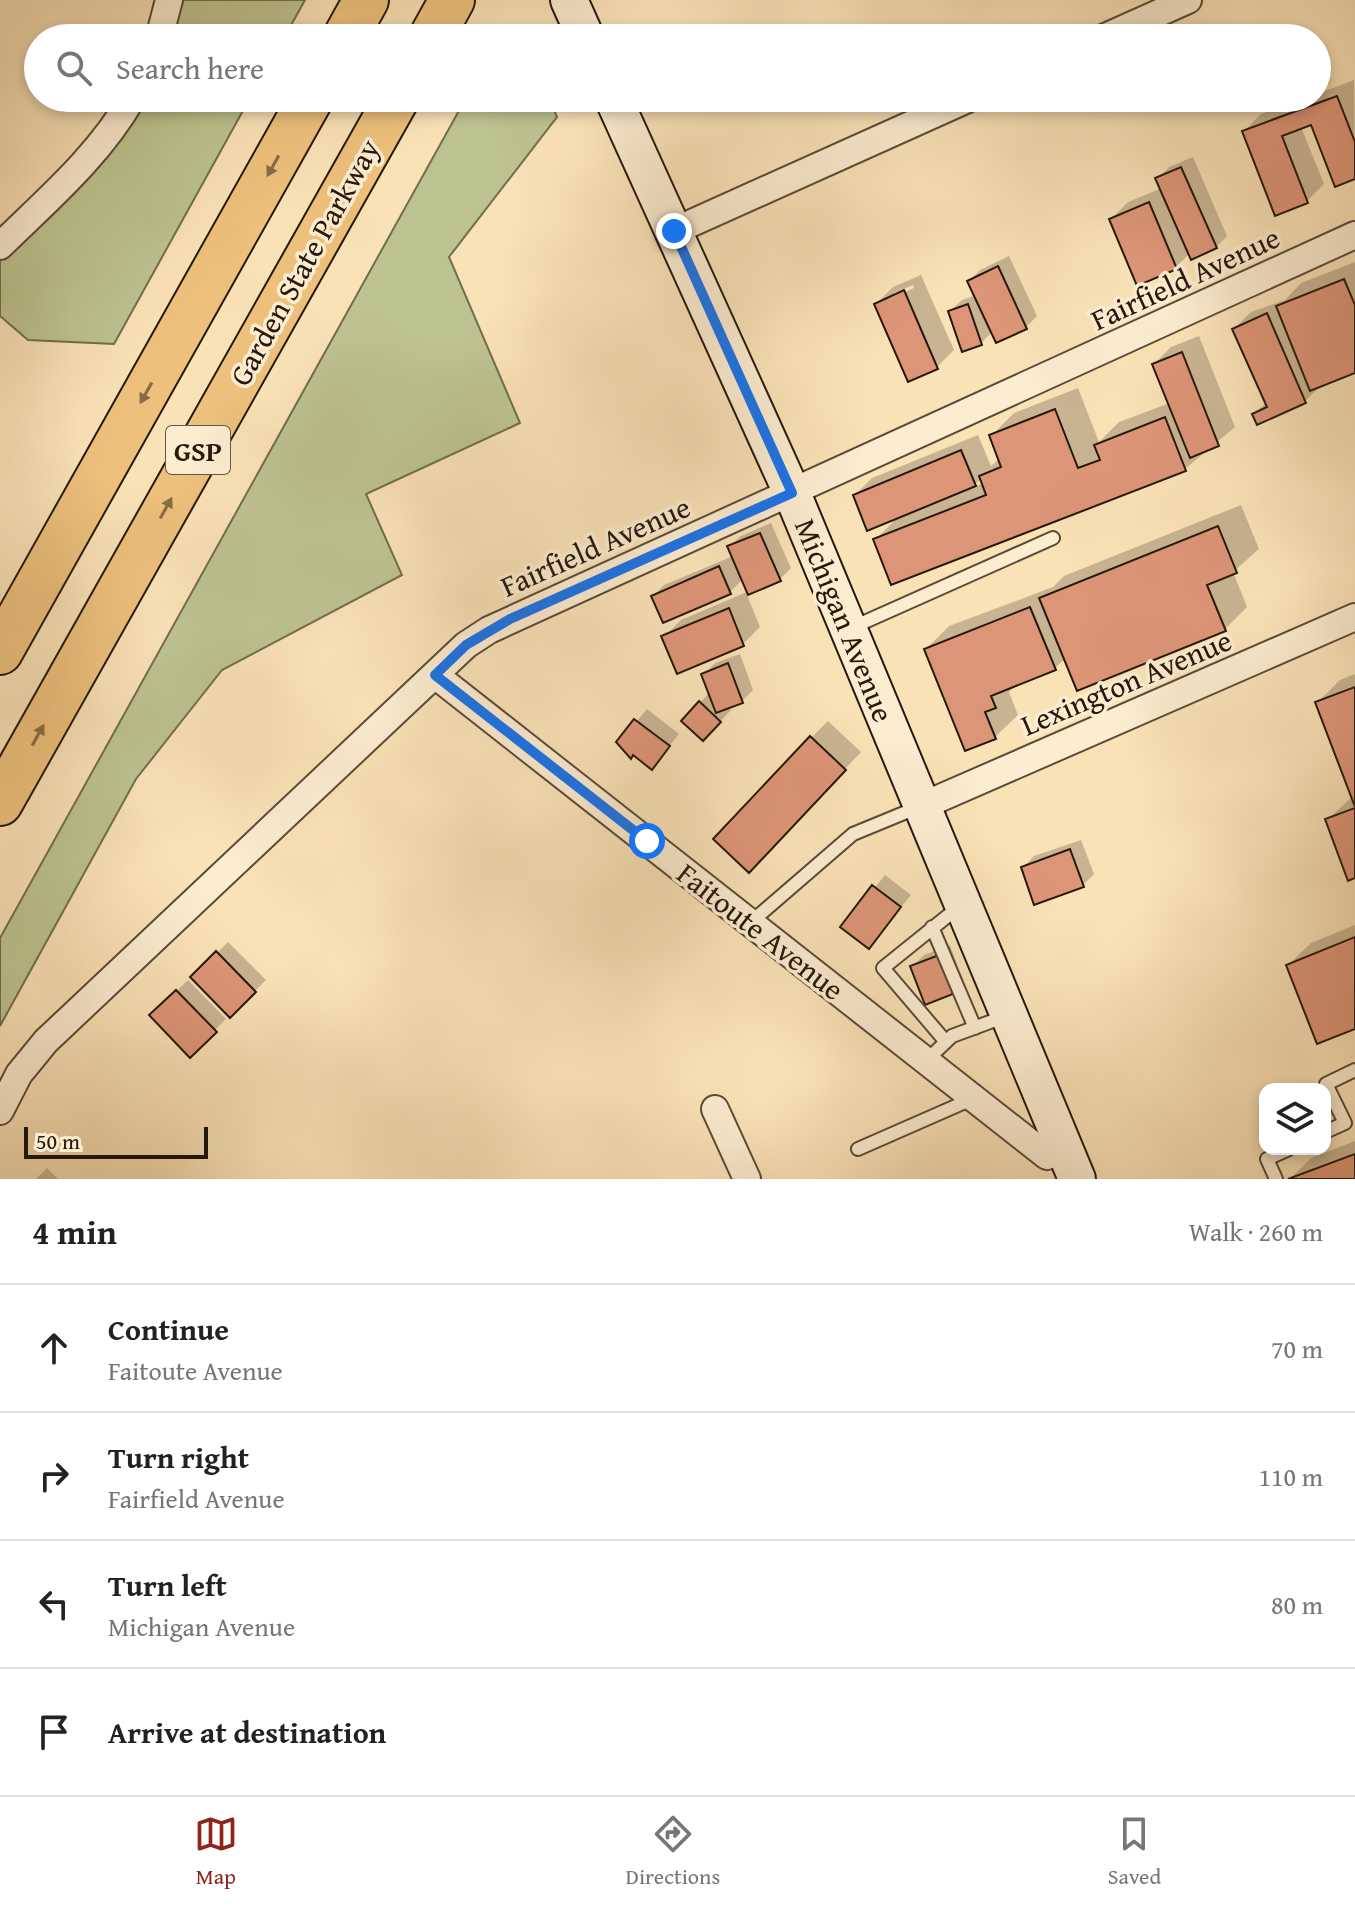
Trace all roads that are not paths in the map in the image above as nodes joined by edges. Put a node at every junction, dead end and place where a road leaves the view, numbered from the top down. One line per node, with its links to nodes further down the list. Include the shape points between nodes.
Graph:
1 (169, 0): 6 (street)
2 (366, 0): 7 (highway)
3 (452, 0): 8 (highway)
4 (569, 0): 9 (street)
5 (1188, 0): 10 (street)
6 (163, 24)
7 (353, 24)
8 (439, 24)
9 (580, 24)
10 (1134, 24)
11 (123, 112): 18 (street, via 82,166)
12 (303, 112): 23 (highway, GSP, one-way to 23)
13 (389, 112): 25 (highway, Garden State Parkway / GSP, one-way to 13)
14 (619, 112): 16 (street, Michigan Avenue)
15 (939, 112): 16 (street)
16 (674, 231): 19 (street, Michigan Avenue)
17 (1355, 235): 19 (street, Fairfield Avenue)
18 (0, 246)
19 (792, 493): 22 (street, Michigan Avenue); 24 (street, Fairfield Avenue, via 510,619 466,645)
20 (1053, 538): 22 (lane)
21 (1355, 617): 26 (street, Lexington Avenue)
22 (848, 629): 26 (street, Michigan Avenue)
23 (0, 652)
24 (435, 675): 28 (street, Faitoute Avenue); 39 (street, Fairfield Avenue, via 46,1041 19,1074)
25 (0, 803)
26 (922, 806): 27 (street, Michigan Avenue); 28 (lane, via 853,834)
27 (962, 904): 29 (lane); 30 (street, Michigan Avenue)
28 (750, 923): 33 (street, Faitoute Avenue)
29 (932, 927): 31 (lane); 32 (lane, via 883,968)
30 (1008, 1015): 31 (lane); 43 (street, Michigan Avenue)
31 (975, 1028): 32 (lane)
32 (946, 1042): 33 (lane)
33 (926, 1061): 37 (street, Faitoute Avenue)
34 (1355, 1070): 35 (lane)
35 (1328, 1083)
36 (1331, 1094): 40 (lane, via 1345,1123)
37 (973, 1098): 41 (lane); 43 (street, Faitoute Avenue, via 1047,1156)
38 (715, 1109): 44 (street)
39 (0, 1111)
40 (1331, 1129)
41 (858, 1149)
42 (1276, 1155): 45 (lane, via 1267,1159)
43 (1070, 1164)
44 (747, 1179)
45 (1276, 1179)

